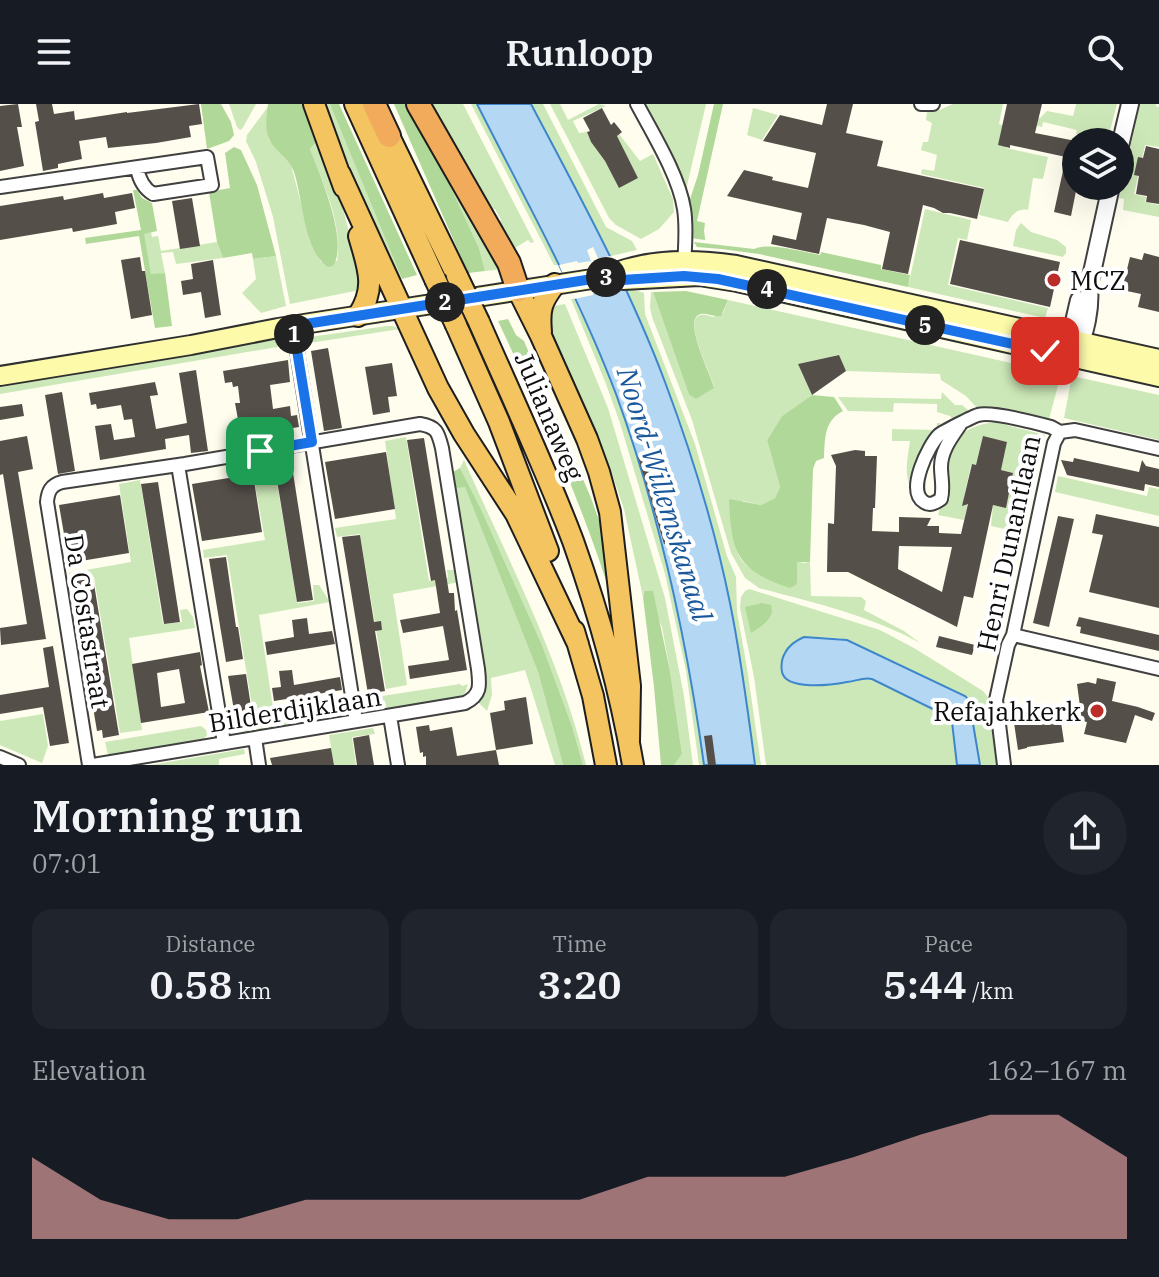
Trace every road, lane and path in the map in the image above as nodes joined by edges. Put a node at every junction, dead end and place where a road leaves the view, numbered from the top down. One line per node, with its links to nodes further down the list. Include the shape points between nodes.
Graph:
1 (314, 104): 12 (highway)
2 (355, 104): 18 (highway, Julianaweg, bridge)
3 (374, 104): 10 (highway, Julianaweg)
4 (418, 104): 17 (highway, via 509,263)
5 (637, 104): 15 (street, via 678,186 685,214)
6 (921, 104): 7 (street)
7 (933, 104)
8 (1130, 104): 9 (street)
9 (1124, 128)
10 (389, 136): 38 (highway, Julianaweg, bridge, via 479,322 572,540 603,634)
11 (137, 168): 11 (street, via 153,194 212,185 207,157); 13 (street)
12 (340, 174): 19 (highway); 20 (highway, via 370,287)
13 (0, 187)
14 (1108, 200): 23 (street, via 1089,286 1081,295)
15 (684, 269): 16 (main road); 23 (main road)
16 (561, 283): 17 (main road); 22 (highway, via 541,306)
17 (518, 290): 18 (main road); 22 (highway)
18 (445, 302): 19 (main road); 33 (highway, Julianaweg, bridge, via 499,422)
19 (402, 309): 20 (main road); 33 (highway, via 448,407 516,514)
20 (358, 316): 21 (main road)
21 (293, 326): 25 (main road); 29 (street)
22 (541, 336): 38 (highway, via 587,439 610,512 630,686)
23 (1075, 346): 24 (main road); 26 (main road)
24 (1159, 359)
25 (0, 376)
26 (1159, 377)
27 (960, 425): 27 (street, Henri Dunantlaan, via 939,435 927,451 917,477 918,494 928,504 941,499 940,462); 28 (street, Henri Dunantlaan, via 989,414)
28 (1060, 432): 30 (street, via 1075,430); 32 (street, Henri Dunantlaan)
29 (312, 442): 31 (street); 35 (street, Bilderdijklaan, via 420,424 435,430 442,448 479,691 465,703); 36 (street)
30 (1159, 449)
31 (178, 465): 39 (street); 43 (street, Da Costastraat, via 62,482 48,493)
32 (1013, 635): 34 (street); 48 (street, Henri Dunantlaan, via 996,700)
33 (578, 644): 46 (highway, Julianaweg)
34 (1159, 669)
35 (390, 716): 36 (street, Bilderdijklaan); 45 (street)
36 (356, 721): 37 (street, Bilderdijklaan)
37 (255, 738): 39 (street, Bilderdijklaan); 44 (street)
38 (629, 741): 47 (highway, Julianaweg)
39 (224, 743): 41 (street, Bilderdijklaan)
40 (0, 757): 42 (street)
41 (123, 762): 43 (street, Bilderdijklaan)
42 (19, 765)
43 (91, 765)
44 (259, 765)
45 (398, 765)
46 (606, 765)
47 (633, 765)
48 (1004, 765)

